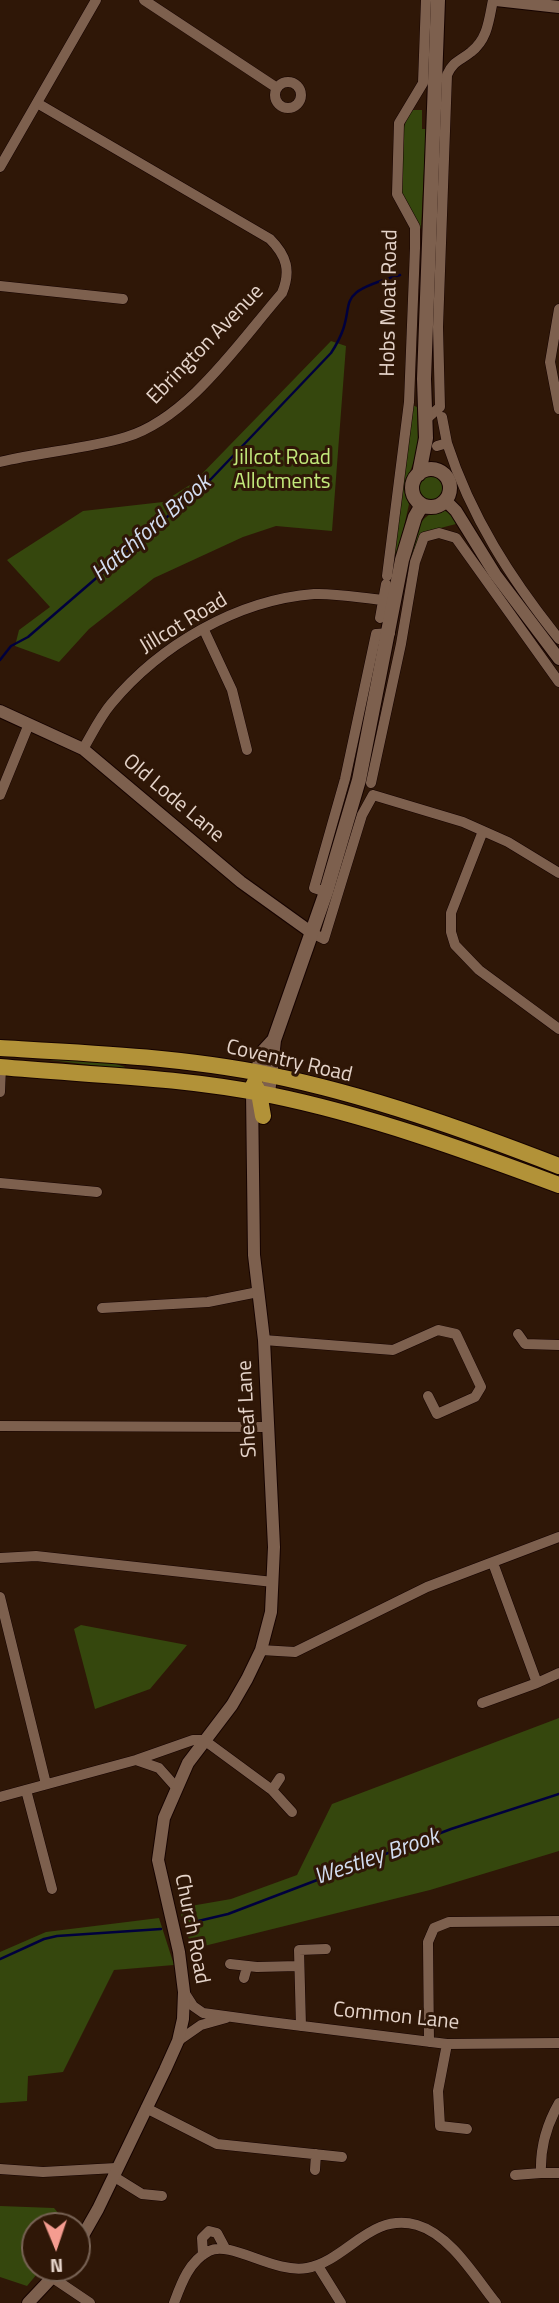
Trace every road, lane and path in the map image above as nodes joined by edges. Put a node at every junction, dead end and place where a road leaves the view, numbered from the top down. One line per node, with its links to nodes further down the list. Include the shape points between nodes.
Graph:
1 (96, 0): 9 (street)
2 (144, 0): 7 (street)
3 (426, 0): 26 (street, Hobs Moat Road, via 423,83 398,123 397,194 415,227 415,248 409,402)
4 (438, 0): 8 (main road, Hobs Moat Road)
5 (494, 0): 6 (street); 8 (street, via 485,38 453,62)
6 (559, 7)
7 (277, 88)
8 (441, 88): 11 (main road, Hobs Moat Road)
9 (37, 103): 10 (street); 19 (street, Ebrington Avenue, via 270,239 288,268 282,293 162,421 126,437)
10 (0, 167)
11 (436, 198): 16 (street); 17 (main road, Hobs Moat Road)
12 (0, 286): 13 (street)
13 (123, 299)
14 (559, 309): 15 (street, via 550,362)
15 (559, 409)
16 (441, 412): 17 (street); 18 (street)
17 (424, 421): 18 (main road, Hobs Moat Road)
18 (437, 442): 20 (main road, Hobs Moat Road); 21 (main road, Hobs Moat Road); 30 (street, via 488,540)
19 (0, 463)
20 (439, 471): 21 (main road); 22 (main road, via 450,484)
21 (419, 474): 23 (main road, via 413,492)
22 (446, 501): 23 (main road, via 434,507); 24 (street)
23 (422, 505): 29 (main road, via 407,541)
24 (464, 529): 25 (street); 30 (street)
25 (451, 534): 32 (street); 37 (street, via 424,537 418,548)
26 (383, 600): 27 (street, Hobs Moat Road); 28 (street, Jillcot Road, via 316,594 274,599)
27 (380, 618)
28 (204, 630): 35 (street, Jillcot Road, via 167,651 136,677 110,705); 36 (street, via 232,690)
29 (383, 634): 37 (main road); 43 (street, via 314,888)
30 (554, 635): 31 (street)
31 (559, 659)
32 (559, 682)
33 (0, 711): 34 (street, Old Lode Lane)
34 (29, 724): 35 (street, Old Lode Lane); 38 (street)
35 (83, 749): 44 (street, Old Lode Lane, via 240,882)
36 (247, 750)
37 (365, 779): 39 (street); 40 (main road)
38 (0, 795)
39 (373, 795): 40 (street); 41 (street)
40 (356, 814): 43 (main road); 44 (street, via 324,939)
41 (483, 831): 42 (street); 45 (street, via 451,913 455,945 479,970)
42 (559, 873)
43 (326, 891): 44 (main road)
44 (312, 933): 48 (main road)
45 (559, 1029)
46 (0, 1048): 48 (highway, Coventry Road, via 126,1058)
47 (0, 1064): 48 (highway, Coventry Road, via 141,1072 169,1080); 49 (street)
48 (261, 1082): 50 (highway); 51 (highway, Coventry Road, via 398,1110); 53 (highway, via 388,1121)
49 (0, 1092)
50 (257, 1116): 55 (street, Sheaf Lane, via 253,1222)
51 (559, 1166)
52 (0, 1183): 54 (street)
53 (559, 1185)
54 (97, 1192)
55 (258, 1292): 56 (street, via 208,1302); 58 (street, Sheaf Lane)
56 (102, 1308)
57 (518, 1334): 59 (street, via 525,1344)
58 (264, 1340): 60 (street, via 393,1350 438,1330 456,1334 481,1387 475,1397 437,1414); 62 (street, Sheaf Lane)
59 (559, 1345)
60 (429, 1396)
61 (0, 1426): 62 (street)
62 (269, 1427): 66 (street, Sheaf Lane)
63 (559, 1537): 65 (street)
64 (0, 1558): 66 (street, via 36,1556)
65 (494, 1563): 68 (street, via 427,1587 295,1651); 71 (street)
66 (274, 1582): 68 (street, Sheaf Lane)
67 (0, 1597): 78 (street)
68 (261, 1650): 69 (street, Sheaf Lane)
69 (254, 1664): 73 (street, Church Road, via 232,1705)
70 (559, 1673): 71 (street)
71 (537, 1683): 72 (street)
72 (482, 1703)
73 (204, 1740): 74 (street); 76 (street, Church Road); 81 (street)
74 (162, 1750): 75 (street); 76 (street, via 178,1750)
75 (136, 1760): 78 (street); 79 (street, via 159,1769)
76 (190, 1761): 79 (street, Church Road)
77 (280, 1778): 81 (street)
78 (46, 1784): 80 (street)
79 (175, 1786): 89 (street, Church Road, via 164,1818 158,1860)
80 (26, 1790): 82 (street); 84 (street)
81 (272, 1790): 83 (street)
82 (0, 1797)
83 (286, 1811)
84 (52, 1889)
85 (559, 1921): 93 (street, via 449,1922 434,1928 428,1942)
86 (326, 1949): 88 (street, via 294,1950)
87 (230, 1964): 88 (street, via 246,1972)
88 (298, 1966): 91 (street)
89 (184, 1992): 90 (street, Common Lane, via 203,2013); 92 (street, Church Road)
90 (229, 2017): 91 (street, Common Lane); 92 (street, Common Lane, via 201,2025)
91 (301, 2026): 93 (street, Common Lane)
92 (178, 2041): 97 (street, Church Road)
93 (429, 2042): 95 (street, Common Lane)
94 (559, 2043): 95 (street, Common Lane)
95 (447, 2044): 98 (street, via 438,2091 440,2126)
96 (559, 2103): 104 (street, via 541,2155)
97 (146, 2108): 99 (street, via 217,2144); 103 (street, Church Road)
98 (467, 2129)
99 (316, 2154): 100 (street); 102 (street)
100 (342, 2157)
101 (0, 2169): 103 (street)
102 (315, 2170)
103 (114, 2172): 107 (street, via 142,2194); 108 (street, Church Road)
104 (541, 2173): 105 (street); 106 (street)
105 (559, 2173)
106 (515, 2175)
107 (162, 2196)
108 (91, 2218)
109 (225, 2248): 110 (street); 110 (street, via 217,2234 209,2231 202,2238); 111 (street, via 274,2267)
110 (203, 2255): 116 (street, via 188,2271)
111 (318, 2266): 117 (street); 118 (street, via 373,2228 390,2223 417,2225 440,2237)
112 (48, 2282): 114 (street)
113 (67, 2282): 115 (street)
114 (27, 2303)
115 (90, 2303)
116 (174, 2303)
117 (341, 2303)
118 (496, 2303)

